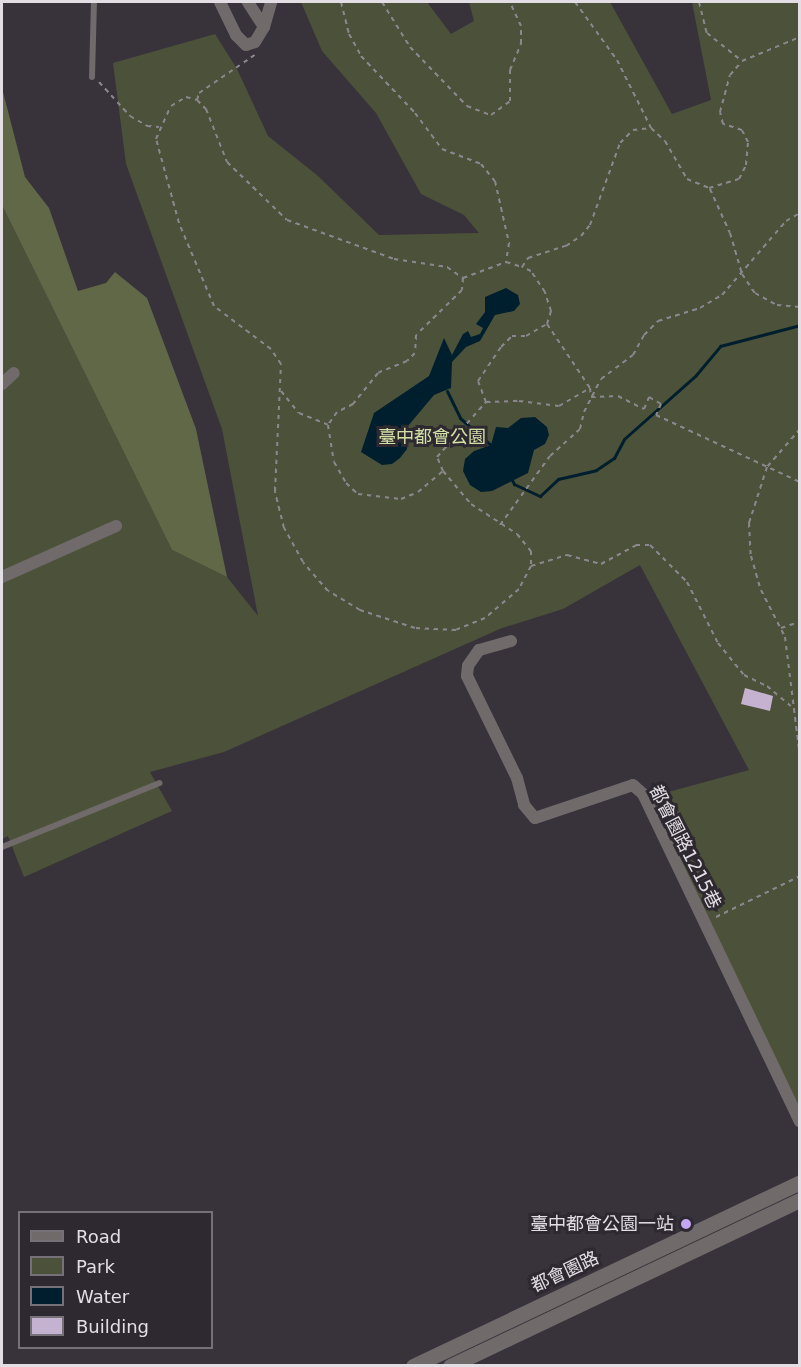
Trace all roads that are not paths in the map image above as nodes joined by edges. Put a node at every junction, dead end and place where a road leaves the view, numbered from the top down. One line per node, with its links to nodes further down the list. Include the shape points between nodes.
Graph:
1 (94, 2): 6 (lane)
2 (220, 2): 5 (street, via 236,35 246,45 255,42)
3 (248, 2): 5 (street)
4 (272, 2): 5 (street)
5 (264, 27)
6 (92, 77)
7 (14, 373): 8 (street)
8 (2, 384)
9 (116, 526): 10 (street)
10 (2, 577)
11 (511, 641): 14 (street, 都會園路1215巷, via 479,650 468,666 467,676 517,778 524,805 535,818 633,785 643,794)
12 (160, 783): 13 (lane)
13 (2, 846)
14 (800, 1121)
15 (800, 1182): 17 (street, 都會園路)
16 (800, 1200): 18 (street, 都會園路)
17 (413, 1365)
18 (450, 1365)

